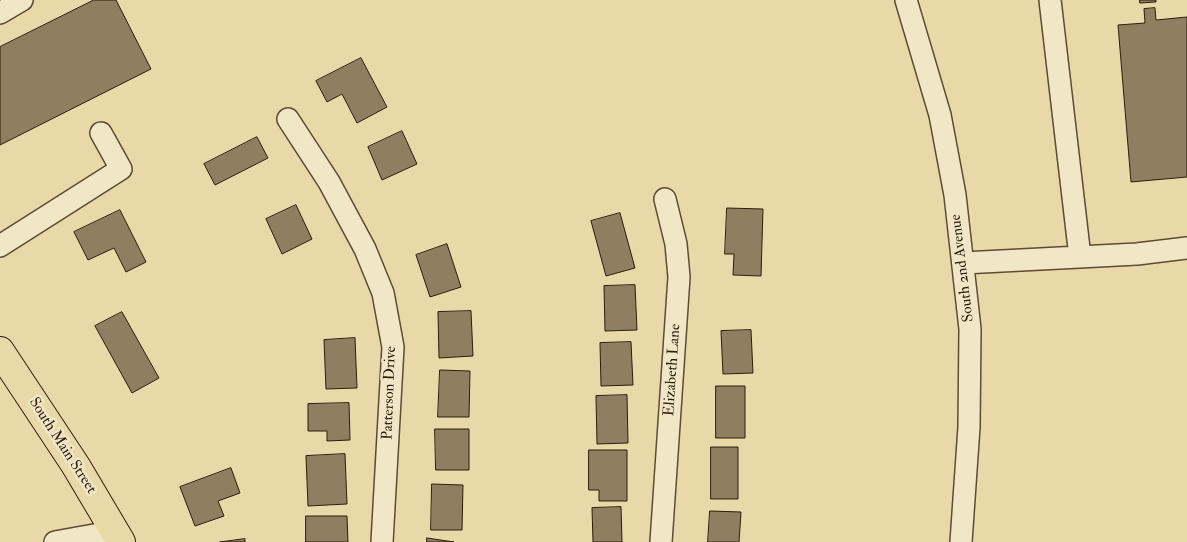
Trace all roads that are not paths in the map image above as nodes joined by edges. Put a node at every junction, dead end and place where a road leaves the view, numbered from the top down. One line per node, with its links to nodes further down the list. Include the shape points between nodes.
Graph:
1 (22, 0): 4 (street)
2 (906, 0): 11 (street, South 2nd Avenue, via 940,115)
3 (1050, 0): 10 (street)
4 (0, 14)
5 (288, 119): 15 (street, Patterson Drive, via 329,182 365,249 383,293 393,347)
6 (101, 133): 8 (street, via 121,169)
7 (665, 199): 16 (street, Elizabeth Lane, via 676,244 679,277)
8 (0, 246)
9 (1187, 248): 10 (street)
10 (1080, 257): 11 (street)
11 (963, 263): 17 (street, South 2nd Avenue, via 970,329 971,384)
12 (0, 351): 13 (main road, South Main Street)
13 (119, 537): 14 (street)
14 (55, 542)
15 (382, 542)
16 (661, 542)
17 (961, 542)

